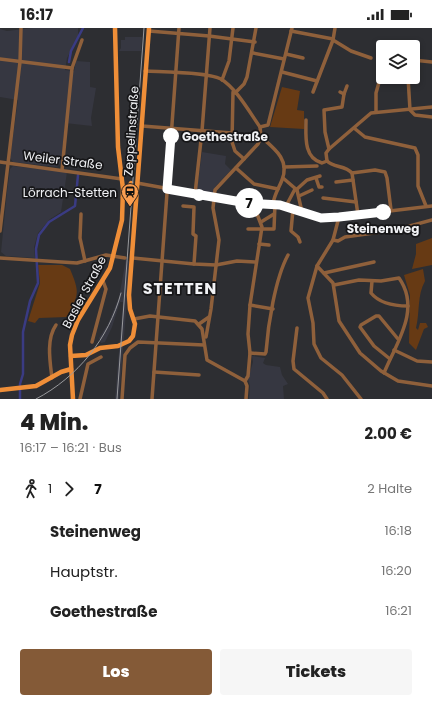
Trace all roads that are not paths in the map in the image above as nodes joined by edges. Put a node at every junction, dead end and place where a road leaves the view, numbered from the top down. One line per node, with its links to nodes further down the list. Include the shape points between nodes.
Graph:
1 (21, 28): 26 (street)
2 (116, 28): 65 (main road, Basler Straße, via 118,147)
3 (179, 28): 12 (street)
4 (194, 28): 13 (street)
5 (210, 28): 14 (street)
6 (233, 28): 15 (street)
7 (256, 28): 18 (street)
8 (335, 28): 16 (street)
9 (291, 29): 16 (street); 20 (street)
10 (149, 30): 11 (street); 29 (main road, Zeppelinstraße)
11 (163, 30): 12 (street)
12 (178, 33): 13 (street); 31 (street)
13 (194, 34): 14 (street)
14 (209, 36): 15 (street); 32 (street)
15 (232, 38): 18 (street); 33 (street, via 227,69)
16 (333, 39): 22 (street, via 351,51); 34 (street)
17 (82, 40): 28 (street)
18 (255, 42): 19 (street)
19 (253, 52): 24 (street); 38 (street, via 244,84)
20 (286, 54): 21 (street); 24 (street)
21 (303, 58)
22 (371, 58)
23 (0, 59): 26 (street)
24 (284, 59): 30 (street)
25 (420, 61): 27 (street)
26 (20, 62): 28 (street); 58 (street)
27 (432, 62)
28 (72, 68): 62 (street)
29 (145, 71): 31 (street); 47 (main road, Zeppelinstraße)
30 (282, 72): 34 (street); 48 (street, via 268,125)
31 (176, 73): 32 (street); 49 (street)
32 (206, 75): 33 (street); 51 (street)
33 (222, 80): 38 (street)
34 (317, 81): 39 (street)
35 (379, 84): 44 (street)
36 (408, 84): 43 (street)
37 (347, 86): 54 (street, via 342,93 342,107 324,110)
38 (234, 92): 40 (street); 41 (street)
39 (313, 92)
40 (242, 103): 41 (street); 48 (street)
41 (234, 106): 52 (street)
42 (432, 107): 43 (street)
43 (410, 110): 44 (street); 45 (street, via 415,115)
44 (376, 112): 50 (street, via 371,113)
45 (432, 117)
46 (306, 120): 56 (street, via 308,151 314,159 322,163)
47 (142, 126): 49 (street); 69 (main road, Zeppelinstraße)
48 (262, 127): 53 (street)
49 (171, 128): 51 (street); 71 (street)
50 (354, 128): 54 (street); 85 (street, via 365,137 415,148 418,155 418,186)
51 (202, 131): 52 (street); 75 (street)
52 (232, 132): 55 (street, via 233,147)
53 (261, 138): 55 (street); 60 (street, via 280,154)
54 (328, 149): 56 (street)
55 (244, 159): 61 (street)
56 (327, 161): 63 (street)
57 (0, 162): 58 (street, Weiler Straße)
58 (8, 163): 62 (street, Weiler Straße); 98 (street)
59 (317, 166): 60 (street)
60 (284, 167): 64 (street)
61 (236, 168): 72 (street, via 254,184); 78 (street, via 216,188)
62 (62, 170): 65 (street, Weiler Straße)
63 (352, 173): 66 (street); 88 (street, via 375,170 385,172)
64 (283, 178): 72 (street); 73 (street)
65 (122, 179): 68 (main road); 77 (main road, Basler Straße)
66 (353, 180): 67 (street); 80 (street)
67 (336, 182)
68 (131, 183): 69 (main road); 77 (main road)
69 (137, 183): 71 (street); 107 (main road, Zeppelinstraße)
70 (322, 187): 73 (street, via 319,187 318,177 307,180)
71 (167, 189): 75 (street); 109 (street)
72 (278, 189): 82 (street)
73 (296, 189): 76 (street); 84 (street)
74 (312, 190): 76 (street)
75 (195, 194): 78 (street)
76 (299, 196): 89 (street)
77 (123, 197): 104 (main road, Basler Straße, via 121,224)
78 (214, 197): 81 (street); 113 (street, via 213,208 219,240)
79 (323, 198): 80 (street)
80 (356, 202): 92 (street)
81 (258, 203): 82 (street); 95 (street, via 257,214)
82 (274, 204): 84 (street); 91 (street)
83 (183, 206): 112 (street, via 194,207)
84 (286, 206): 87 (street)
85 (426, 206): 86 (street); 88 (street)
86 (432, 206)
87 (293, 209): 89 (street); 100 (street, via 291,230)
88 (391, 210): 92 (street)
89 (302, 212): 93 (street, via 321,218)
90 (81, 214): 108 (street, via 79,230)
91 (274, 214): 95 (street); 96 (street, via 274,229)
92 (358, 215): 93 (street)
93 (339, 217): 99 (street)
94 (432, 220): 99 (street, via 395,230)
95 (261, 222): 96 (street)
96 (262, 229): 97 (street); 101 (street)
97 (248, 230)
98 (0, 231)
99 (333, 240): 114 (street)
100 (300, 242)
101 (259, 244): 102 (street); 110 (street)
102 (269, 245)
103 (288, 255): 121 (street, via 281,268)
104 (114, 256): 106 (street); 108 (street, via 106,255); 116 (main road, Basler Straße)
105 (0, 258): 108 (street, via 71,263)
106 (125, 258)
107 (133, 258): 109 (street); 124 (main road, Zeppelinstraße, via 129,301)
108 (85, 261)
109 (162, 261): 112 (street); 122 (street)
110 (255, 262): 113 (street, via 237,261); 119 (street)
111 (374, 262): 115 (street)
112 (194, 264): 113 (street)
113 (216, 265): 123 (street)
114 (317, 266): 115 (street); 153 (street, via 308,298 314,344 321,358 342,375)
115 (324, 273): 118 (street)
116 (103, 281): 130 (street, via 106,290); 135 (main road, Basler Straße, via 76,324)
117 (372, 281): 118 (street, via 359,280); 120 (street, via 371,293 374,297 389,304); 120 (street, via 399,278 407,289)
118 (334, 285): 141 (street, via 340,325 360,353)
119 (250, 305): 121 (street); 134 (street)
120 (408, 306): 129 (street, via 408,317)
121 (273, 309): 134 (street, via 265,354)
122 (158, 316): 124 (street); 125 (street, via 192,319); 131 (street)
123 (209, 317): 125 (street); 128 (street)
124 (134, 319): 135 (main road, via 133,336 123,344 102,347 86,355)
125 (199, 324): 132 (street)
126 (56, 325): 143 (street, via 50,348)
127 (297, 328): 152 (street, via 294,370)
128 (206, 337)
129 (398, 338): 133 (street); 137 (street, via 380,316 361,325 360,328 368,339)
130 (92, 342)
131 (156, 342): 132 (street); 140 (street); 149 (street, via 140,341 127,351)
132 (204, 345): 144 (street, via 208,361)
133 (394, 350): 137 (street); 138 (street, via 417,361)
134 (250, 353): 144 (street, via 248,376)
135 (70, 356): 139 (main road, Basler Straße)
136 (100, 357): 148 (street, via 88,364)
137 (390, 359): 141 (street)
138 (432, 362)
139 (71, 369): 143 (main road); 147 (main road, Basler Straße)
140 (154, 372): 142 (street); 150 (street)
141 (384, 373): 145 (street, via 398,381)
142 (199, 375)
143 (52, 378): 146 (main road, via 36,386)
144 (245, 381): 151 (street)
145 (432, 386)
146 (0, 390)
147 (72, 399)
148 (80, 399)
149 (122, 399)
150 (152, 399)
151 (246, 399)
152 (328, 399)
153 (361, 399)

